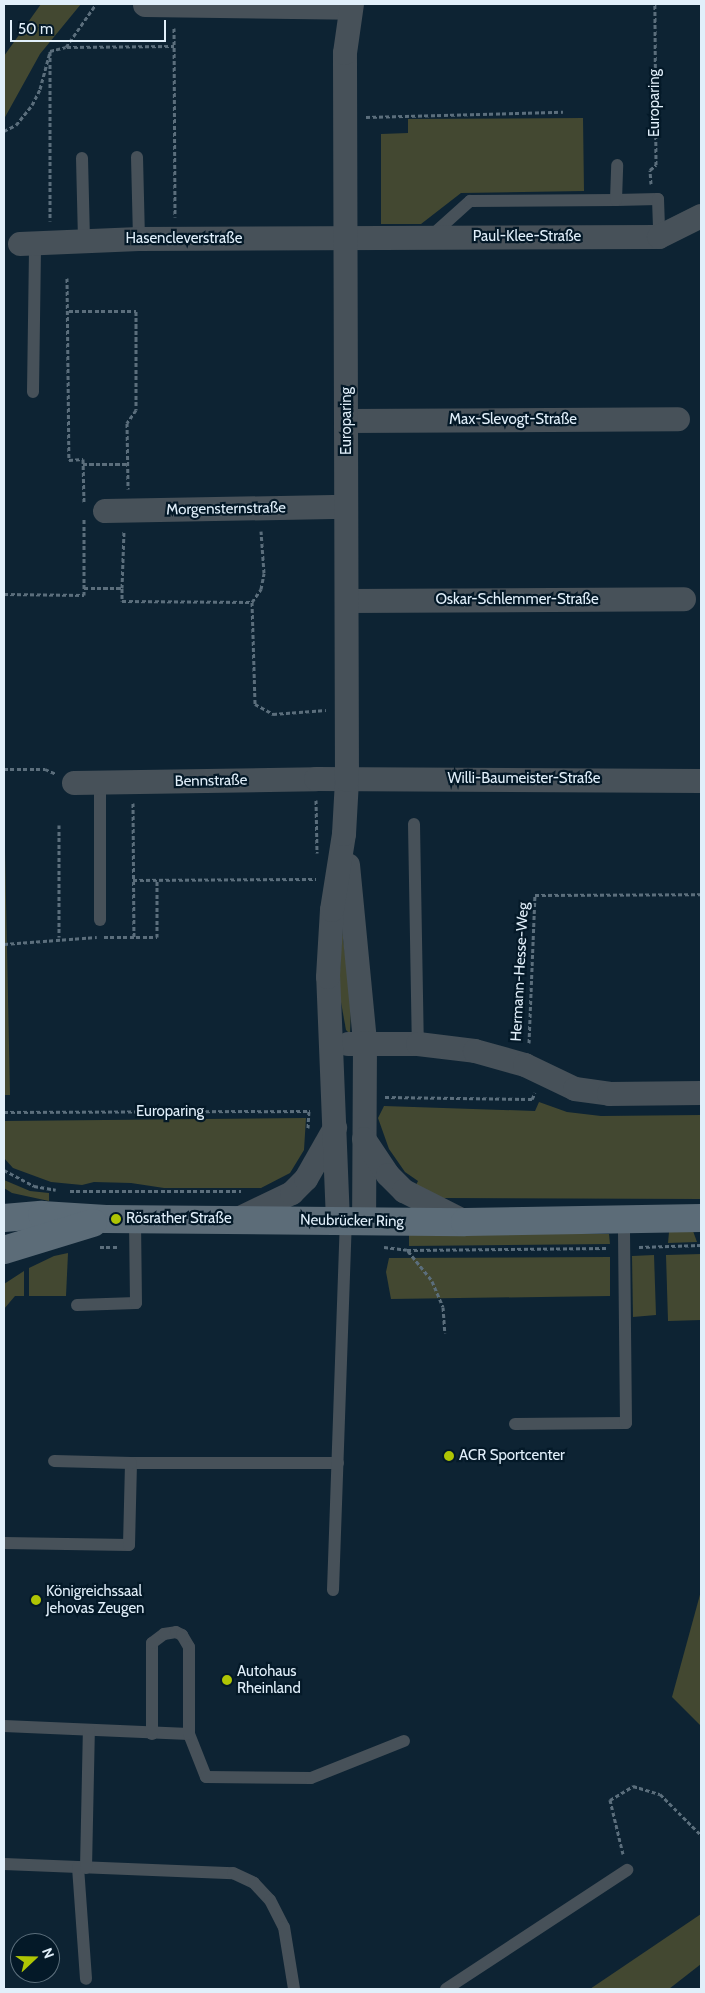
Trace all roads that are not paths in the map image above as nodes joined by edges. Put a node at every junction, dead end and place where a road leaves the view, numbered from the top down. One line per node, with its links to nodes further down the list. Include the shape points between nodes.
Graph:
1 (145, 5): 2 (street, Europaring)
2 (174, 5): 3 (street, Europaring)
3 (351, 6): 11 (street, Europaring, via 345,53)
4 (137, 157): 12 (lane)
5 (82, 158): 13 (lane)
6 (617, 165): 7 (lane)
7 (616, 200): 9 (lane, via 470,201); 10 (lane, via 658,199)
8 (701, 216): 10 (street, Paul-Klee-Straße)
9 (430, 237): 10 (street, Paul-Klee-Straße); 11 (street, Paul-Klee-Straße)
10 (659, 237)
11 (347, 238): 12 (street, Hasencleverstraße); 17 (street, Europaring)
12 (139, 239): 13 (street, Hasencleverstraße)
13 (84, 241): 14 (street, Hasencleverstraße)
14 (35, 244): 15 (lane)
15 (33, 392)
16 (678, 420): 17 (street, Max-Slevogt-Straße)
17 (348, 421): 18 (street, Europaring)
18 (346, 507): 19 (street, Morgensternstraße); 21 (street, Europaring)
19 (119, 511)
20 (684, 600): 21 (street, Oskar-Schlemmer-Straße)
21 (349, 601): 22 (street, Europaring)
22 (347, 780): 23 (street, Willi-Baumeister-Straße); 25 (street, Bennstraße); 27 (street, Europaring)
23 (701, 781)
24 (74, 783): 25 (street, Bennstraße)
25 (100, 783): 28 (lane)
26 (414, 824): 30 (lane)
27 (344, 834): 29 (street, Europaring); 31 (street, Europaring, via 332,910 329,958)
28 (100, 920)
29 (365, 1044): 30 (street); 31 (street); 34 (street, Europaring)
30 (418, 1044): 32 (street, via 475,1051 535,1070 575,1089 609,1094)
31 (332, 1045): 33 (street, Europaring)
32 (701, 1093)
33 (336, 1119): 41 (street, via 306,1179 292,1193); 43 (street, Europaring)
34 (364, 1139): 43 (street, Europaring); 44 (street, via 388,1175 404,1191)
35 (4, 1197): 36 (main road)
36 (42, 1215): 37 (main road, Neubrücker Ring); 39 (main road, Neubrücker Ring)
37 (4, 1218)
38 (701, 1218): 42 (main road, Neubrücker Ring)
39 (106, 1219): 40 (main road, Neubrücker Ring); 45 (main road)
40 (135, 1219): 41 (main road, Neubrücker Ring); 47 (lane, via 136,1303)
41 (238, 1219): 43 (main road, Neubrücker Ring)
42 (624, 1219): 44 (main road, Neubrücker Ring); 48 (lane, via 626,1423)
43 (349, 1222): 44 (main road, Neubrücker Ring); 50 (lane)
44 (465, 1222)
45 (16, 1247): 46 (main road)
46 (4, 1262)
47 (77, 1305)
48 (515, 1424)
49 (54, 1461): 51 (lane)
50 (338, 1463): 51 (lane); 53 (lane)
51 (130, 1464): 52 (lane, via 130,1545)
52 (4, 1543)
53 (333, 1590)
54 (4, 1726): 55 (lane)
55 (89, 1730): 56 (lane); 60 (lane)
56 (152, 1734): 57 (lane); 57 (lane, via 152,1643 164,1634 176,1632 189,1647)
57 (189, 1734): 58 (lane, via 206,1777 311,1778)
58 (404, 1741)
59 (4, 1864): 60 (lane)
60 (82, 1868): 62 (lane); 63 (lane, via 233,1873 254,1883 270,1900 284,1927)
61 (627, 1870): 64 (lane)
62 (86, 1979)
63 (294, 1989)
64 (446, 1989)

